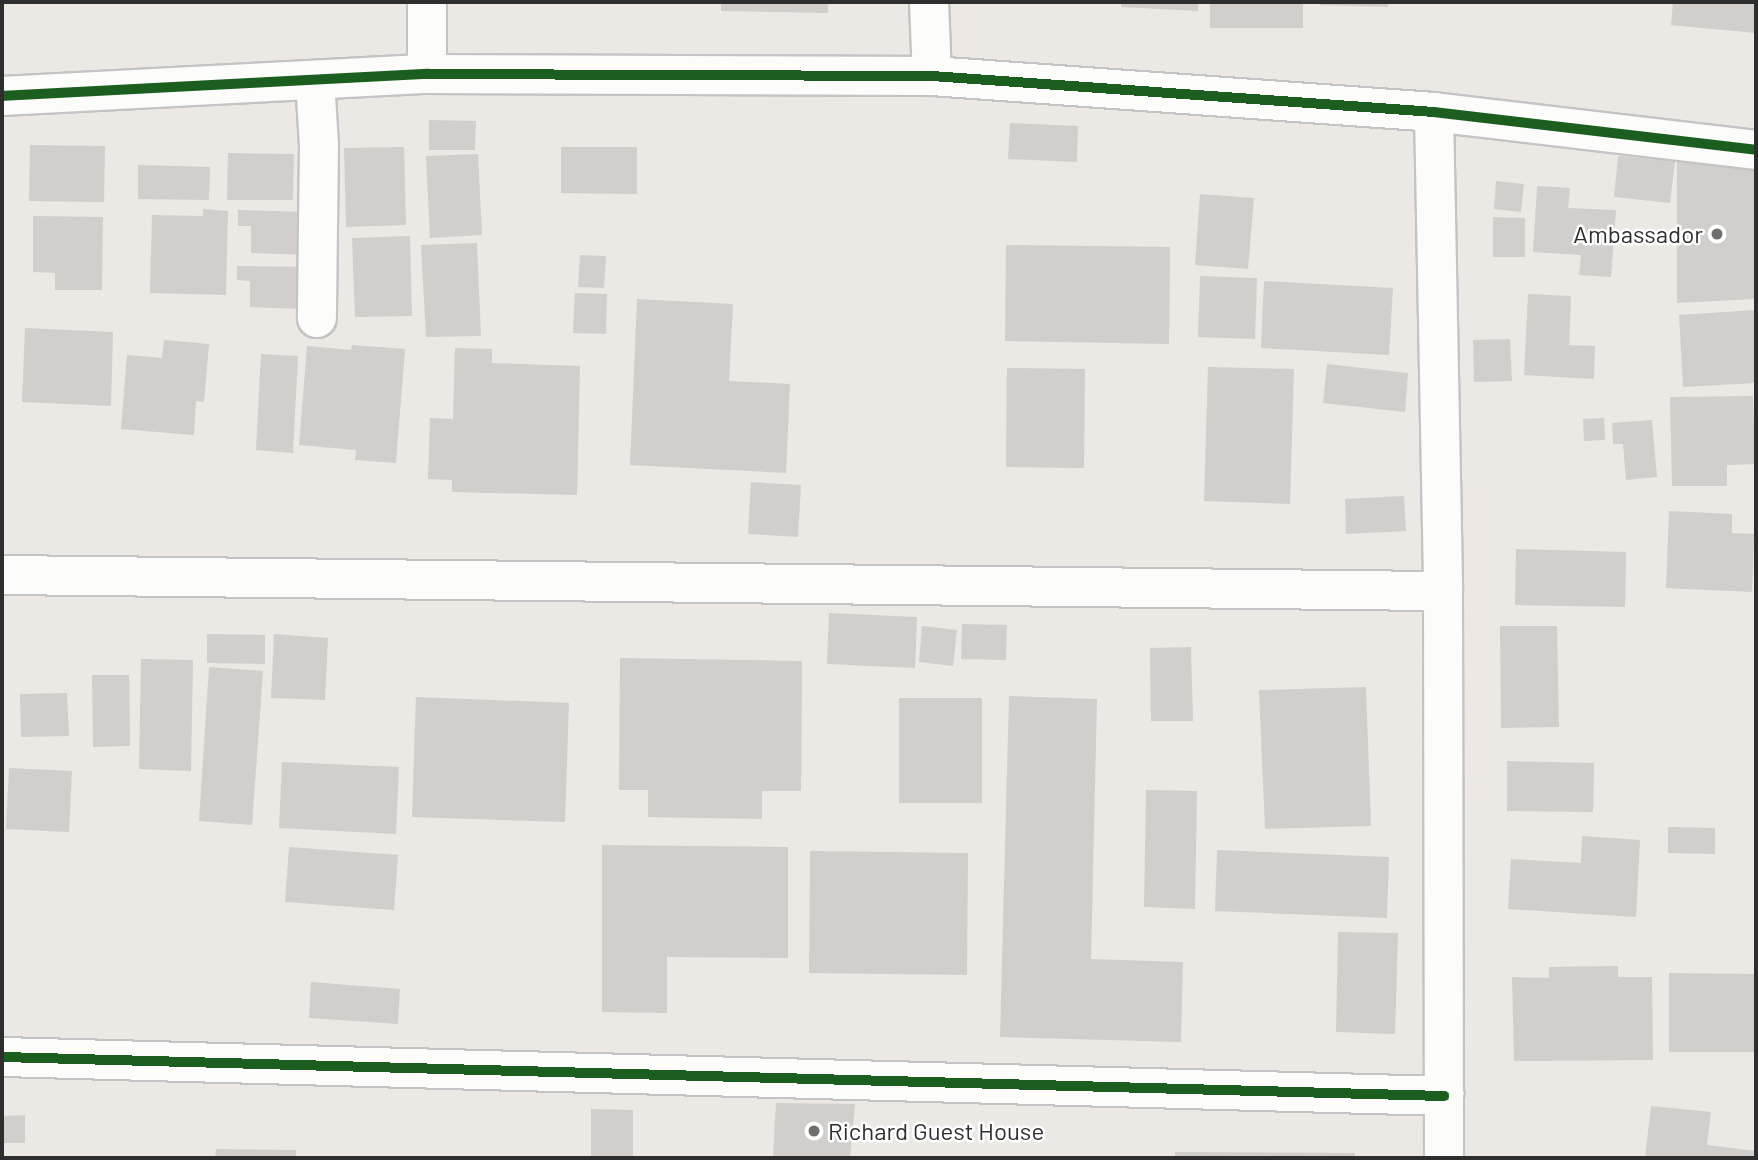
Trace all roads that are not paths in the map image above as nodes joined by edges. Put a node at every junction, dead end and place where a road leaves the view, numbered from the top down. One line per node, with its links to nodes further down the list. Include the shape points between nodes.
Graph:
1 (427, 2): 3 (street)
2 (929, 2): 4 (street)
3 (427, 74): 4 (street); 5 (street)
4 (932, 76): 7 (street)
5 (315, 80): 6 (street); 9 (street)
6 (2, 96)
7 (1434, 112): 8 (street); 11 (street)
8 (1756, 150)
9 (317, 318)
10 (2, 575): 11 (street)
11 (1443, 591): 13 (street)
12 (2, 1057): 13 (street)
13 (1444, 1096): 14 (street)
14 (1444, 1158)

